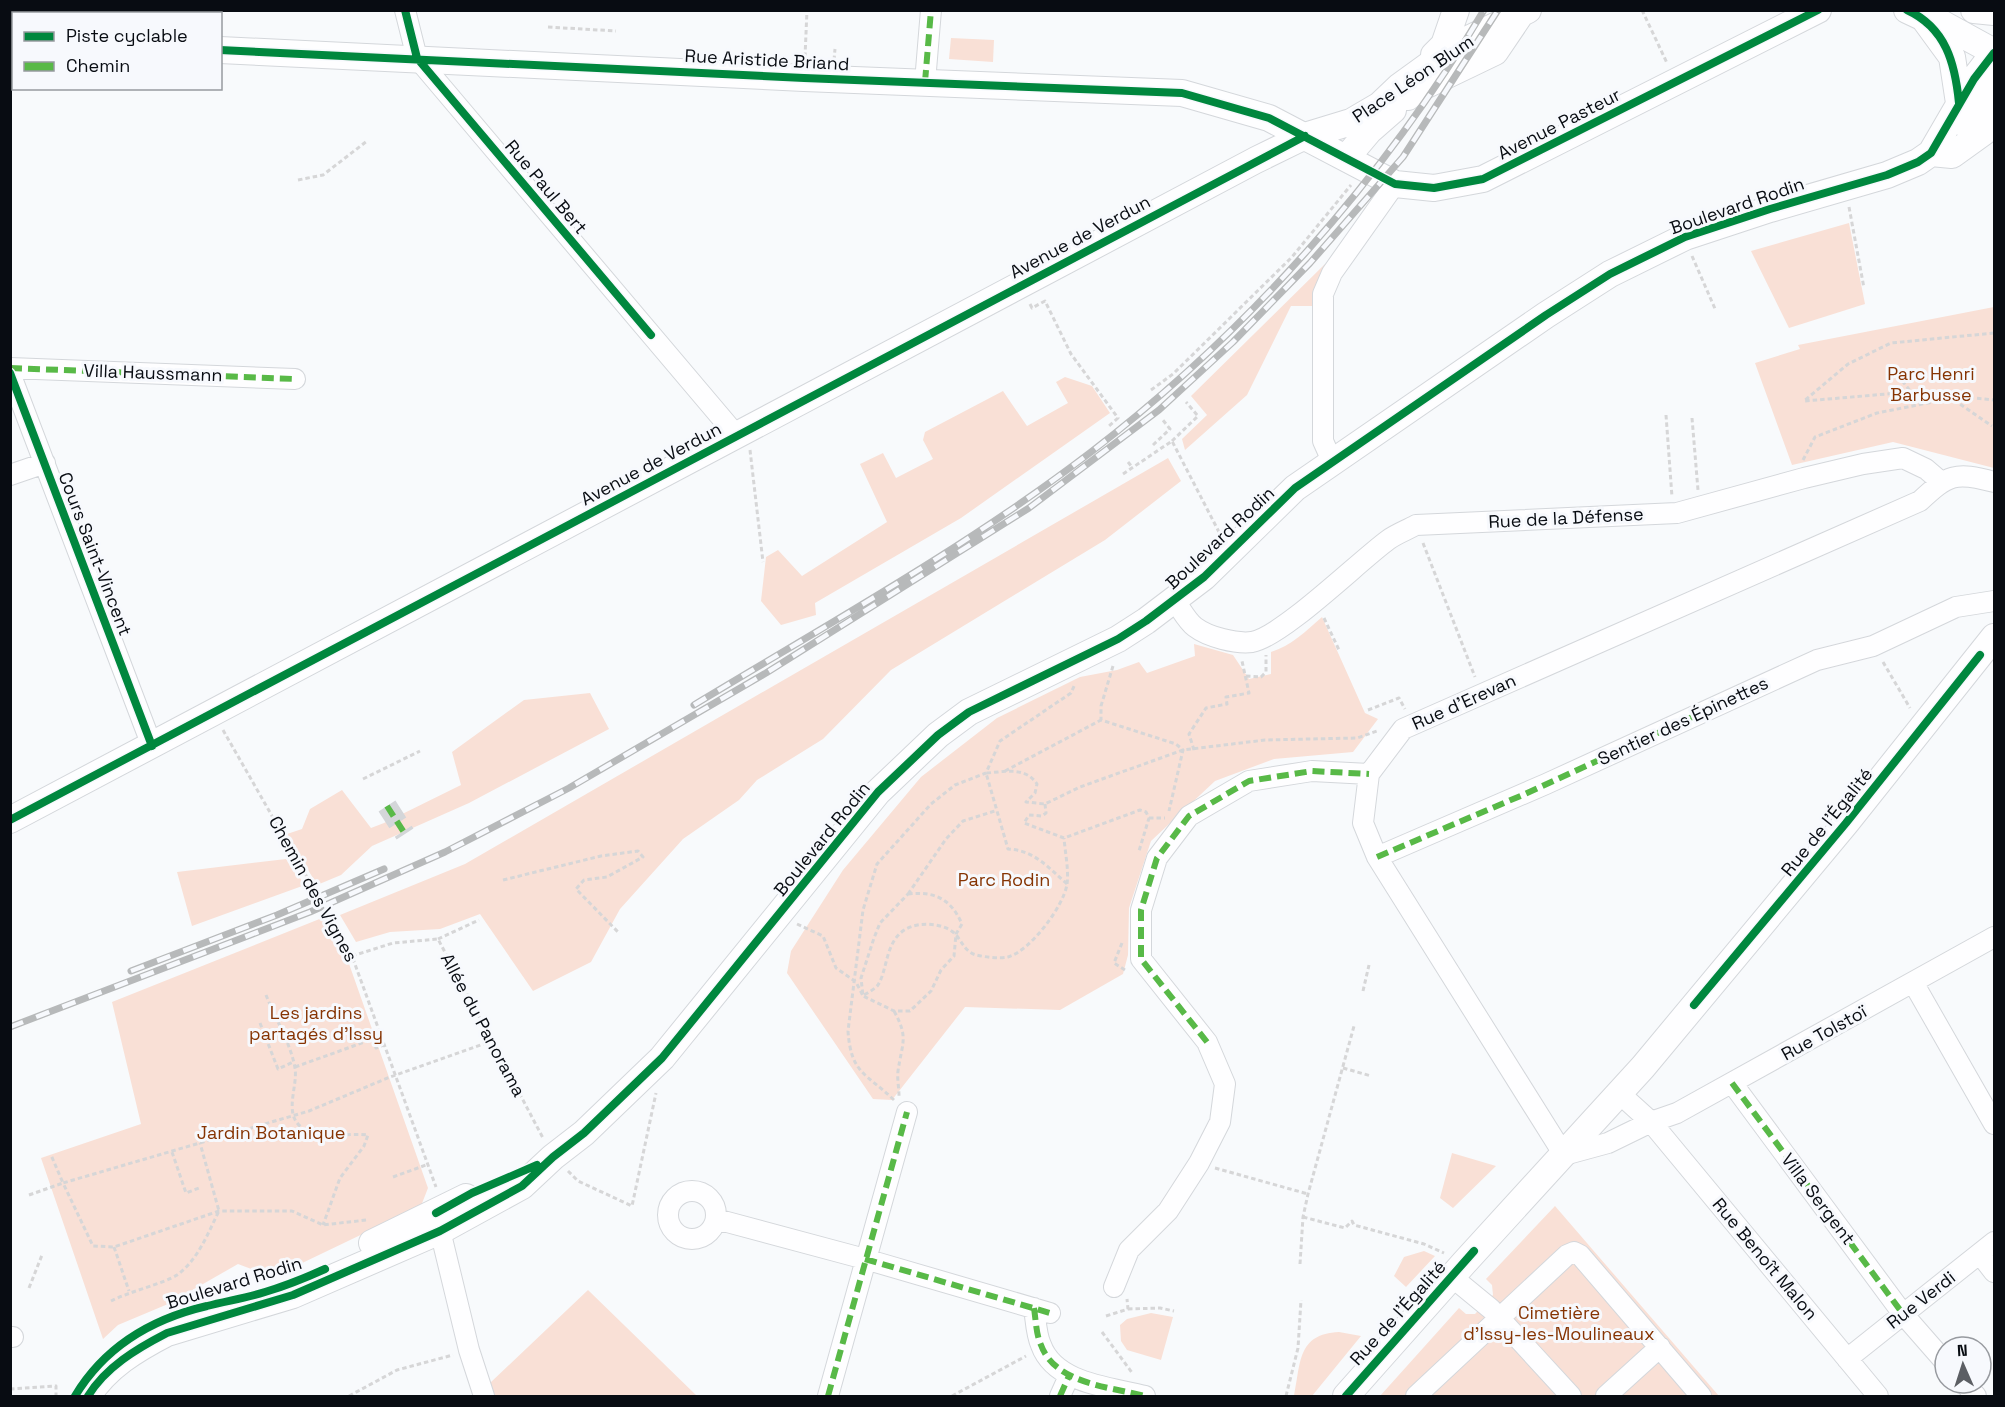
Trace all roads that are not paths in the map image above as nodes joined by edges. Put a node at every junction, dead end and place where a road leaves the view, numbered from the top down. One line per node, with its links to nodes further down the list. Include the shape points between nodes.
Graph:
1 (405, 10): 12 (street)
2 (932, 10): 14 (street)
3 (1456, 10): 13 (main road, via 1444,45)
4 (1818, 10): 23 (main road, Avenue Pasteur, via 1483,179 1434,188)
5 (1955, 10): 11 (main road)
6 (1974, 10): 8 (main road)
7 (1524, 11): 13 (main road, Place Léon Blum, via 1458,44); 17 (main road, Place Léon Blum, via 1495,52 1416,90)
8 (1995, 12)
9 (1916, 14): 11 (main road, via 1932,18); 16 (main road, via 1952,57)
10 (222, 50): 12 (main road, Rue Aristide Briand)
11 (1995, 53): 16 (main road)
12 (417, 58): 14 (main road, Rue Aristide Briand); 27 (street, Rue Paul Bert)
13 (1420, 71): 19 (main road, Place Léon Blum, via 1380,105 1351,122)
14 (925, 82): 19 (main road, Rue Aristide Briand, via 1182,93 1269,118)
15 (1995, 83): 20 (main road, via 1982,114)
16 (1959, 103): 21 (main road)
17 (1394, 109): 19 (main road, Place Léon Blum, via 1359,133); 22 (main road, Place Léon Blum, via 1369,131)
18 (1995, 118): 20 (main road, via 1984,132)
19 (1305, 136): 22 (main road, Avenue Pasteur); 27 (main road, Avenue de Verdun)
20 (1959, 150): 21 (main road, via 1952,155)
21 (1931, 153): 28 (main road, Boulevard Rodin, via 1887,176 1770,208 1685,237 1629,263)
22 (1356, 162): 23 (main road, Avenue Pasteur)
23 (1395, 184): 28 (street, via 1332,273 1323,294 1323,441)
24 (10, 368): 26 (street, Villa Haussmann)
25 (10, 373): 29 (street, Cours Saint-Vincent)
26 (295, 379)
27 (740, 434): 36 (main road, Avenue de Verdun)
28 (1332, 461): 33 (main road, Boulevard Rodin, via 1276,504)
29 (45, 463): 30 (street); 36 (street, Cours Saint-Vincent)
30 (10, 475)
31 (1940, 481): 32 (street, via 1954,477); 33 (street, Rue de la Défense, via 1903,458 1804,478 1674,513 1416,525 1389,539 1263,638 1239,642 1195,627); 37 (street, Rue d'Erevan, via 1920,501 1407,727)
32 (1995, 482)
33 (1175, 601): 48 (main road, Boulevard Rodin, via 1118,639 969,712 938,735 878,792 662,1058 522,1186)
34 (1995, 601): 39 (street, Sentier des Épinettes, via 1956,607 1873,646 1817,660)
35 (1995, 637): 43 (main road, Rue de l'Égalité, via 1846,823)
36 (152, 746): 38 (main road, Avenue de Verdun)
37 (1369, 774): 39 (street, via 1363,823); 54 (street, via 1312,771 1249,780 1189,816 1157,858 1141,910 1141,959 1208,1042 1225,1084 1220,1122 1199,1163 1168,1211 1129,1250)
38 (10, 820)
39 (1377, 857): 47 (street)
40 (1995, 937): 41 (street, Rue Tolstoï)
41 (1914, 984): 42 (street, Rue Tolstoï); 46 (street)
42 (1732, 1083): 45 (street, Rue Tolstoï, via 1677,1113); 55 (street, Villa Sergent)
43 (1619, 1094): 45 (street, Rue Benoît Malon); 47 (main road, Rue de l'Égalité)
44 (908, 1112): 51 (street)
45 (1651, 1122): 47 (street, Rue Tolstoï, via 1608,1143); 59 (street, Rue Benoît Malon)
46 (1995, 1124)
47 (1564, 1155): 52 (main road, Rue de l'Égalité)
48 (443, 1216): 63 (main road, Boulevard Rodin, via 384,1236 298,1281 150,1326 108,1354); 64 (main road, Boulevard Rodin, via 293,1295 167,1333 114,1366 96,1382); 65 (street, via 469,1350)
49 (716, 1219): 51 (street)
50 (1987, 1248): 53 (street); 55 (street, Rue Verdi)
51 (865, 1259): 60 (street, via 1042,1311 1041,1347 1052,1363); 66 (street)
52 (1458, 1270): 56 (street); 68 (main road, Rue de l'Égalité)
53 (1995, 1272)
54 (1114, 1287)
55 (1903, 1314): 58 (street, Villa Sergent); 59 (street, Rue Verdi)
56 (1499, 1319): 57 (street, via 1574,1252); 62 (street); 69 (street)
57 (1660, 1347): 70 (street); 71 (street)
58 (1933, 1348)
59 (1847, 1359): 72 (street, Rue Benoît Malon)
60 (1069, 1376): 61 (street); 67 (street)
61 (1141, 1388)
62 (1422, 1395)
63 (75, 1396)
64 (88, 1396)
65 (484, 1396)
66 (828, 1396)
67 (1060, 1396)
68 (1346, 1396)
69 (1570, 1396)
70 (1606, 1396)
71 (1701, 1396)
72 (1878, 1396)

